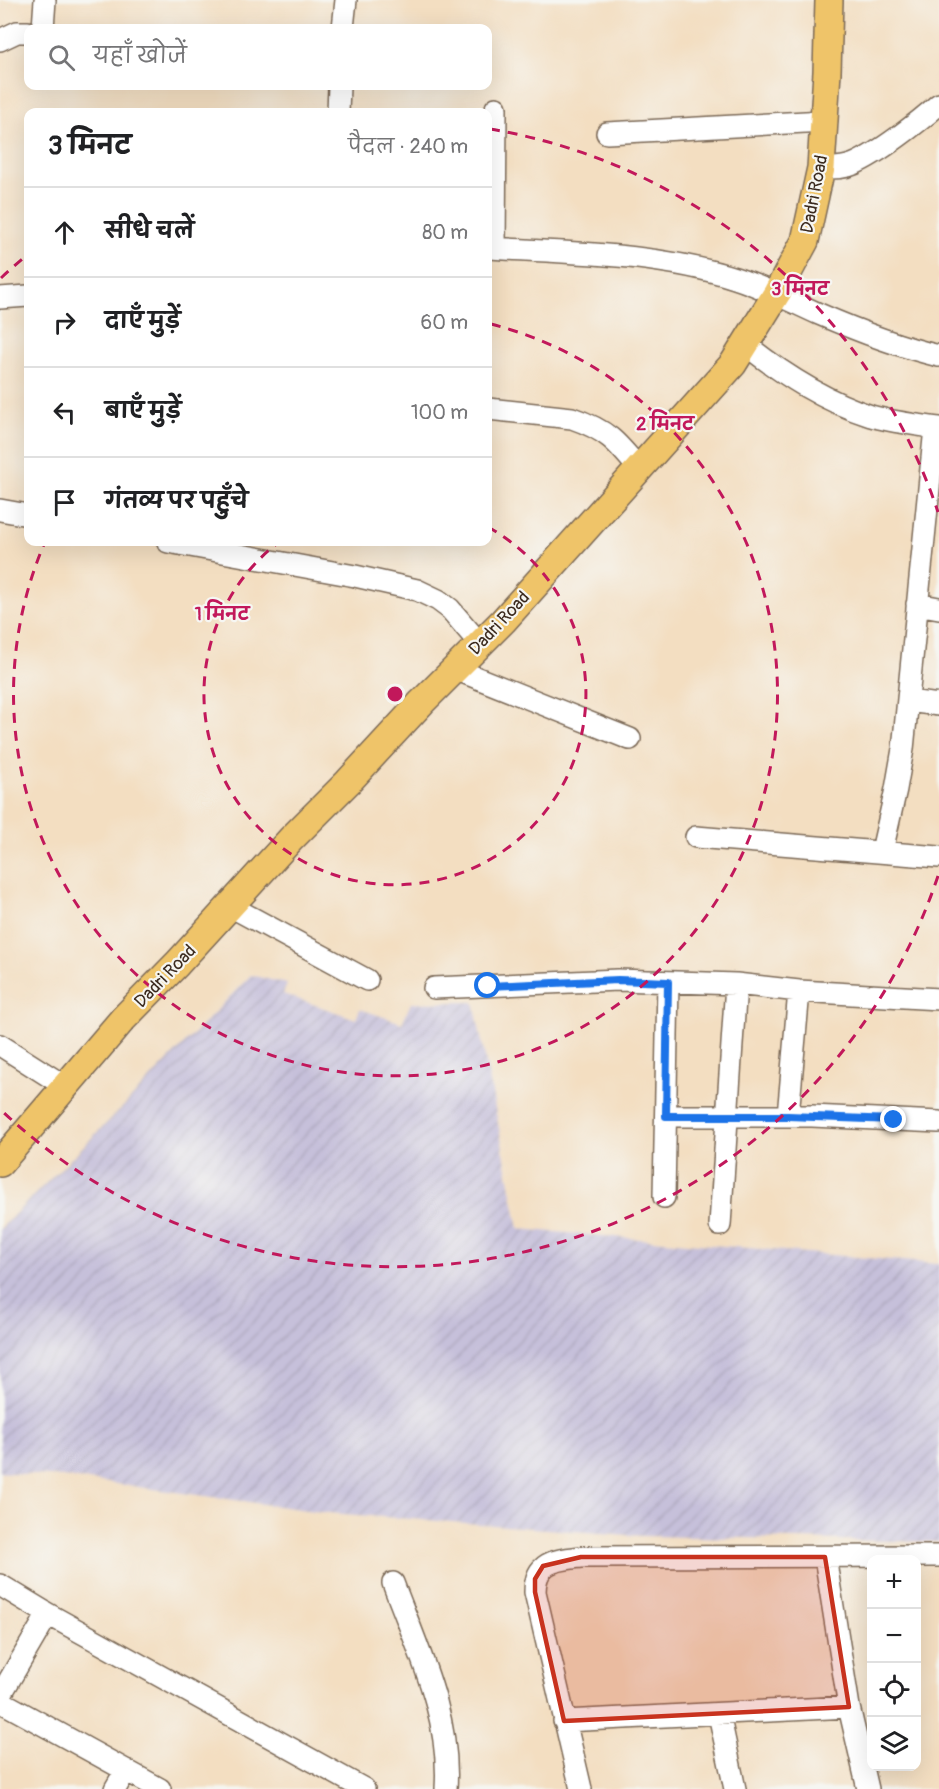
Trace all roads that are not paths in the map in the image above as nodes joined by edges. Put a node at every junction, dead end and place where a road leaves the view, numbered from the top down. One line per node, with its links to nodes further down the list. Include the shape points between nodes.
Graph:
1 (45, 0): 4 (street)
2 (346, 0): 5 (street)
3 (828, 0): 12 (main road, Dadri Road)
4 (43, 24)
5 (343, 24)
6 (24, 32): 7 (street)
7 (0, 40)
8 (339, 90): 10 (street)
9 (939, 104): 14 (street, via 853,165)
10 (338, 108)
11 (496, 108): 15 (street)
12 (824, 121): 13 (street); 14 (main road, Dadri Road)
13 (607, 133)
14 (821, 168): 17 (main road, Dadri Road, via 805,241)
15 (492, 220)
16 (492, 248): 17 (street, via 667,262 712,271)
17 (777, 293): 20 (main road, Dadri Road); 21 (street, via 862,332)
18 (24, 296): 19 (street)
19 (0, 298)
20 (746, 345): 23 (street, via 776,369 843,406); 24 (main road, Dadri Road)
21 (939, 356)
22 (492, 409): 24 (street, via 573,418 609,435)
23 (937, 428): 28 (street)
24 (639, 469): 30 (main road, Dadri Road)
25 (0, 510): 26 (street)
26 (24, 514)
27 (190, 546): 30 (street, via 417,590 450,609)
28 (917, 604): 29 (street); 32 (street)
29 (939, 608)
30 (480, 644): 31 (main road, Dadri Road)
31 (455, 669): 34 (street); 38 (main road, Dadri Road)
32 (908, 701): 33 (street); 36 (street, via 896,789)
33 (939, 705)
34 (630, 739)
35 (696, 837): 36 (street)
36 (882, 851): 37 (street)
37 (939, 857)
38 (230, 906): 39 (street); 46 (main road, Dadri Road, via 123,1019)
39 (367, 980)
40 (668, 982): 41 (street); 42 (street, via 618,980); 47 (street)
41 (736, 984): 43 (street); 49 (street)
42 (434, 988)
43 (800, 991): 44 (street); 48 (street)
44 (939, 999)
45 (0, 1045): 46 (street)
46 (66, 1087): 51 (main road, Dadri Road)
47 (666, 1116): 49 (street); 52 (street)
48 (788, 1116): 49 (street); 50 (street)
49 (727, 1117): 53 (street)
50 (939, 1122)
51 (0, 1163)
52 (664, 1197)
53 (720, 1225)
54 (939, 1556): 55 (street)
55 (825, 1557): 61 (street); 63 (street, via 581,1557 543,1566 535,1579 535,1592)
56 (393, 1583): 68 (street, via 437,1698 444,1734)
57 (0, 1585): 58 (street)
58 (48, 1614): 59 (street); 65 (street)
59 (0, 1696)
60 (0, 1701): 64 (street)
61 (849, 1707): 62 (street); 71 (street)
62 (719, 1714): 63 (street); 70 (street)
63 (564, 1721): 69 (street)
64 (126, 1770): 66 (street); 67 (street)
65 (355, 1787)
66 (115, 1789)
67 (160, 1789)
68 (446, 1789)
69 (581, 1789)
70 (735, 1789)
71 (868, 1789)

